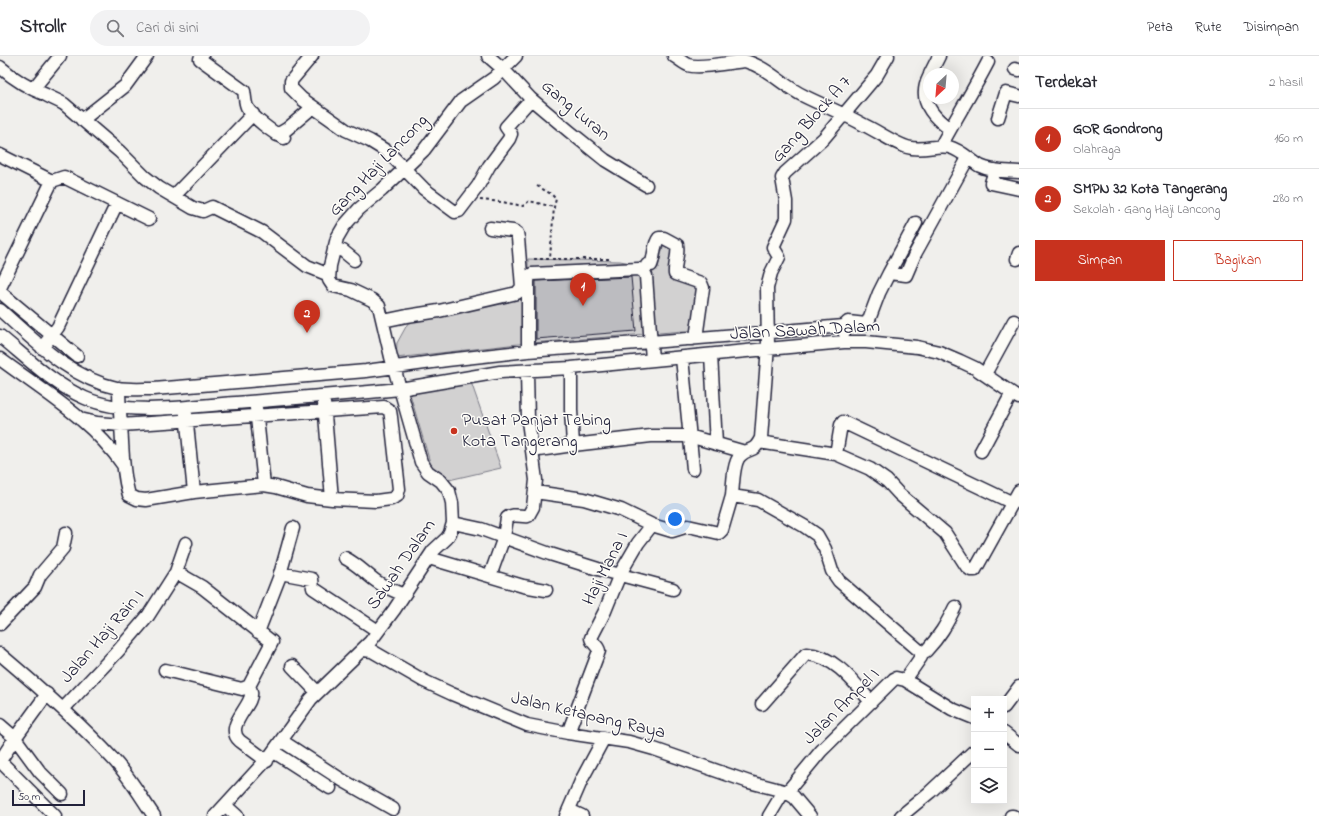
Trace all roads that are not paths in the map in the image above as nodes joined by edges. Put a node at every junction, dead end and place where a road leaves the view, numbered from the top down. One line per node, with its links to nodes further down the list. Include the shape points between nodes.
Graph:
1 (60, 56): 15 (street)
2 (147, 56): 23 (street, via 125,86)
3 (312, 56): 19 (street, via 291,80 291,88)
4 (488, 56): 14 (street, Gang Luran)
5 (516, 56): 14 (street, Gang Haji Lancong)
6 (674, 56): 10 (street, via 692,66)
7 (888, 56): 21 (street, Gang Block A 7, via 877,75)
8 (939, 56): 13 (street)
9 (198, 57): 20 (street, via 244,91 247,107)
10 (732, 59): 21 (street, via 745,60 759,66 802,95)
11 (988, 62): 24 (street)
12 (0, 67): 15 (street)
13 (933, 68)
14 (503, 69): 17 (street, Gang Luran); 28 (street, Gang Haji Lancong, via 461,101 424,150)
15 (33, 89): 23 (street, via 64,104)
16 (1019, 96): 22 (street, via 1006,93)
17 (531, 99): 28 (street, via 506,127 511,134 509,139 459,211 455,212 424,189); 32 (street, Gang Luran, via 605,160)
18 (927, 104): 24 (street, via 939,121)
19 (313, 107): 20 (street, via 280,137); 28 (street, via 346,130 388,152)
20 (253, 114): 34 (street)
21 (843, 115): 25 (street, via 908,147 922,150); 53 (street, Gang Block A 7, via 824,138 782,178 786,219 774,247 778,258 767,288)
22 (998, 118)
23 (82, 120): 34 (street, via 145,177)
24 (950, 129): 25 (street)
25 (941, 146): 27 (street, via 959,151)
26 (0, 155): 31 (street)
27 (968, 158): 29 (street, via 982,167); 42 (street, via 906,274)
28 (404, 168): 39 (street, Gang Haji Lancong, via 344,226)
29 (995, 170): 30 (street); 33 (street, via 991,183)
30 (1019, 172)
31 (52, 181): 35 (street, via 64,177); 44 (street)
32 (646, 185)
33 (1019, 189)
34 (174, 196): 43 (street, via 203,211 212,207 262,232 307,266)
35 (117, 203): 36 (street); 50 (street)
36 (150, 219)
37 (916, 223): 42 (street)
38 (490, 228): 47 (street, via 517,233 522,287 517,293)
39 (334, 248): 40 (street); 43 (street, Gang Haji Lancong)
40 (354, 260)
41 (647, 265): 52 (street, via 651,265 653,261 656,241 664,238 678,248 675,274 701,283 697,331)
42 (890, 273): 49 (street, via 868,322 848,322)
43 (329, 275): 47 (street, via 333,286 351,290 376,303)
44 (0, 288)
45 (0, 292): 50 (street)
46 (0, 310): 54 (street)
47 (383, 321): 66 (street)
48 (1014, 321): 64 (street)
49 (844, 334): 53 (street, Jalan Sawah Dalam); 53 (street); 64 (street, Jalan Sawah Dalam, via 939,352)
50 (52, 335): 54 (street); 58 (street)
51 (0, 336): 71 (street, via 69,390 103,405)
52 (692, 339): 53 (street); 55 (street)
53 (767, 341): 57 (street, Jalan Sawah Dalam); 80 (street)
54 (42, 348): 71 (street, via 83,376 104,384)
55 (651, 349): 56 (street); 56 (street, via 646,276 639,270 529,276); 59 (street, Jalan Sawah Dalam); 62 (street)
56 (528, 351): 61 (street)
57 (711, 355): 59 (street, Jalan Sawah Dalam); 81 (street)
58 (77, 356)
59 (682, 358): 79 (street)
60 (0, 359): 76 (street)
61 (447, 360): 66 (street); 67 (street)
62 (571, 368): 63 (street); 82 (street)
63 (528, 371): 67 (street, via 493,373); 83 (street, via 528,421)
64 (986, 371): 69 (street, Jalan Sawah Dalam)
65 (366, 373): 66 (street); 68 (street); 71 (street, via 154,388)
66 (397, 378): 67 (street); 68 (street); 96 (street, Sawah Dalam, via 421,462 449,491)
67 (450, 380)
68 (369, 390): 70 (street)
69 (1015, 395): 84 (street)
70 (324, 396): 72 (street); 74 (street)
71 (119, 398): 73 (street, via 137,409); 78 (street)
72 (256, 401): 73 (street); 75 (street)
73 (186, 406): 77 (street)
74 (325, 411): 75 (street); 94 (street); 94 (street, via 384,407 390,411 399,489 397,496 391,499)
75 (257, 416): 77 (street); 89 (street)
76 (80, 419): 78 (street); 87 (street, via 112,449)
77 (187, 421): 78 (street); 91 (street)
78 (121, 425): 87 (street)
79 (689, 436): 81 (street); 82 (street, via 651,436); 88 (street)
80 (759, 442): 85 (street, via 757,447); 86 (street)
81 (716, 444): 85 (street)
82 (573, 445): 83 (street)
83 (532, 451): 92 (street, via 536,480)
84 (981, 451)
85 (745, 452): 93 (street, via 736,463)
86 (836, 454): 95 (street, via 843,422); 95 (street, via 870,469 887,482 945,534 971,570 975,570)
87 (123, 465): 91 (street, via 129,495 137,499 146,500)
88 (693, 469)
89 (264, 485): 91 (street); 94 (street, via 306,496)
90 (1019, 491): 95 (street)
91 (194, 492)
92 (534, 492): 97 (street, via 584,499 621,510); 100 (street, via 530,514 509,516)
93 (732, 496): 97 (street, Haji Mana I, via 719,533 696,526 672,531); 116 (street, via 758,500 817,535 832,571 839,581)
94 (332, 499)
95 (1013, 503)
96 (453, 523): 100 (street); 103 (street, Sawah Dalam, via 447,538 432,551)
97 (652, 525): 106 (street, Haji Mana I)
98 (293, 528): 105 (street)
99 (66, 533): 112 (street, via 63,548 40,575 35,587)
100 (504, 537): 106 (street, via 550,554); 107 (street)
101 (186, 543): 104 (street, Jalan Haji Rain I)
102 (345, 558): 110 (street, via 386,587)
103 (429, 558): 107 (street); 110 (street, Sawah Dalam)
104 (176, 572): 114 (street, via 202,587); 128 (street, Jalan Haji Rain I, via 135,633)
105 (280, 573): 113 (street, via 312,579 313,588); 114 (street)
106 (620, 574): 108 (street); 131 (street, Haji Mana I, via 591,638 599,651)
107 (490, 576): 109 (street)
108 (673, 589)
109 (546, 590)
110 (404, 595): 113 (street, Sawah Dalam)
111 (955, 607): 116 (street, via 938,638 926,651)
112 (0, 624)
113 (378, 631): 115 (street, Sawah Dalam)
114 (258, 632): 121 (street, via 272,642)
115 (363, 650): 123 (street); 131 (street, Jalan Ketapang Raya, via 372,651 424,681 486,709 528,724)
116 (921, 652): 120 (street, via 921,657)
117 (1, 658): 124 (street)
118 (292, 666): 123 (street)
119 (165, 670): 121 (street, via 242,690)
120 (905, 680): 125 (street, Jalan Ampel I, via 894,679); 129 (street, Jalan Ampel I, via 952,709)
121 (249, 686): 138 (street, via 251,697 238,720 236,738)
122 (1019, 687): 126 (street)
123 (317, 692): 135 (street)
124 (47, 694): 128 (street); 133 (street)
125 (870, 702): 127 (street, via 855,683 834,664 816,655 806,654); 141 (street, Jalan Ampel I, via 821,751)
126 (1007, 703)
127 (762, 704)
128 (63, 709): 147 (street, via 113,759)
129 (971, 717)
130 (0, 725): 133 (street)
131 (568, 733): 134 (street, Jalan Ketapang Raya)
132 (1007, 735): 136 (street)
133 (15, 738): 139 (street); 142 (street, via 40,772)
134 (604, 738): 141 (street, Jalan Ketapang Raya, via 642,745 749,782); 145 (street)
135 (282, 741): 138 (street); 144 (street)
136 (1019, 745)
137 (971, 754): 153 (street)
138 (270, 756): 140 (street); 143 (street)
139 (0, 761): 146 (street)
140 (330, 788)
141 (786, 791): 151 (street, Jalan Ampel I); 152 (street, Jalan Ketapang Raya)
142 (62, 794)
143 (226, 806): 148 (street); 149 (street)
144 (394, 810)
145 (567, 813): 150 (street)
146 (55, 816)
147 (154, 816)
148 (215, 816)
149 (237, 816)
150 (582, 816)
151 (769, 816)
152 (810, 816)
153 (901, 816)

